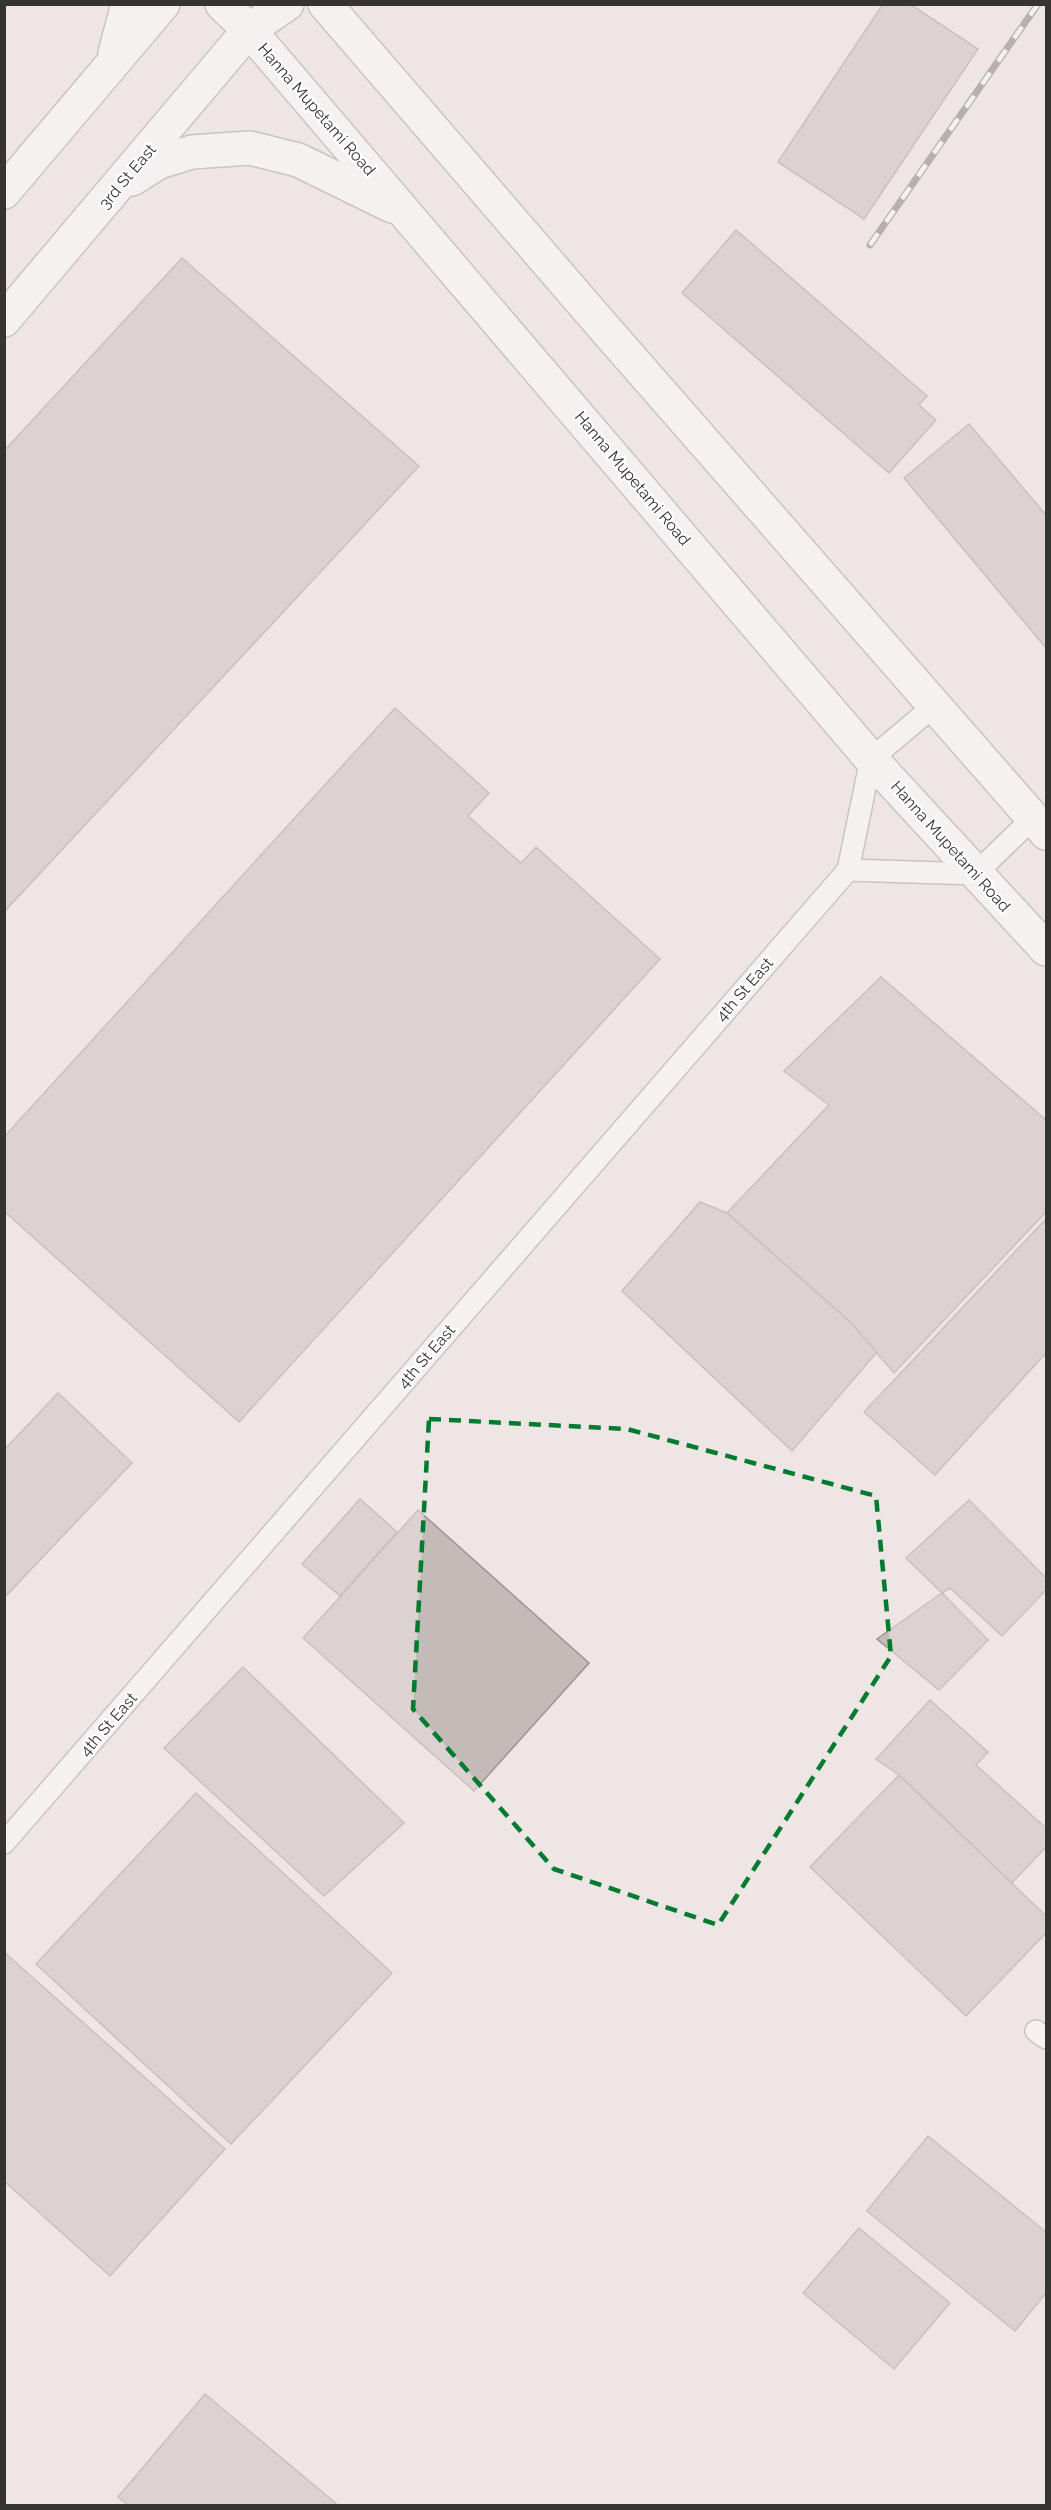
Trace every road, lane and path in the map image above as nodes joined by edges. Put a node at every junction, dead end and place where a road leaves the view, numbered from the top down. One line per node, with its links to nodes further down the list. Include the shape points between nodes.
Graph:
1 (128, 4): 7 (street)
2 (163, 4): 7 (street)
3 (222, 4): 6 (street, Hanna Mupetami Road)
4 (287, 4): 6 (street, 3rd St East)
5 (325, 4): 12 (street)
6 (249, 30): 8 (street, 3rd St East); 10 (street, Hanna Mupetami Road)
7 (111, 66): 9 (street)
8 (117, 188): 10 (street, via 159,162 192,152 250,148 298,160); 11 (street, 3rd St East)
9 (4, 192)
10 (404, 212): 13 (street, Hanna Mupetami Road)
11 (4, 320)
12 (935, 705): 13 (lane); 14 (street)
13 (871, 759): 15 (lane, 4th St East); 16 (street, Hanna Mupetami Road)
14 (1040, 825): 16 (lane)
15 (848, 870): 16 (lane); 18 (lane, 4th St East)
16 (975, 874): 17 (street, Hanna Mupetami Road)
17 (1047, 950)
18 (4, 1843)

